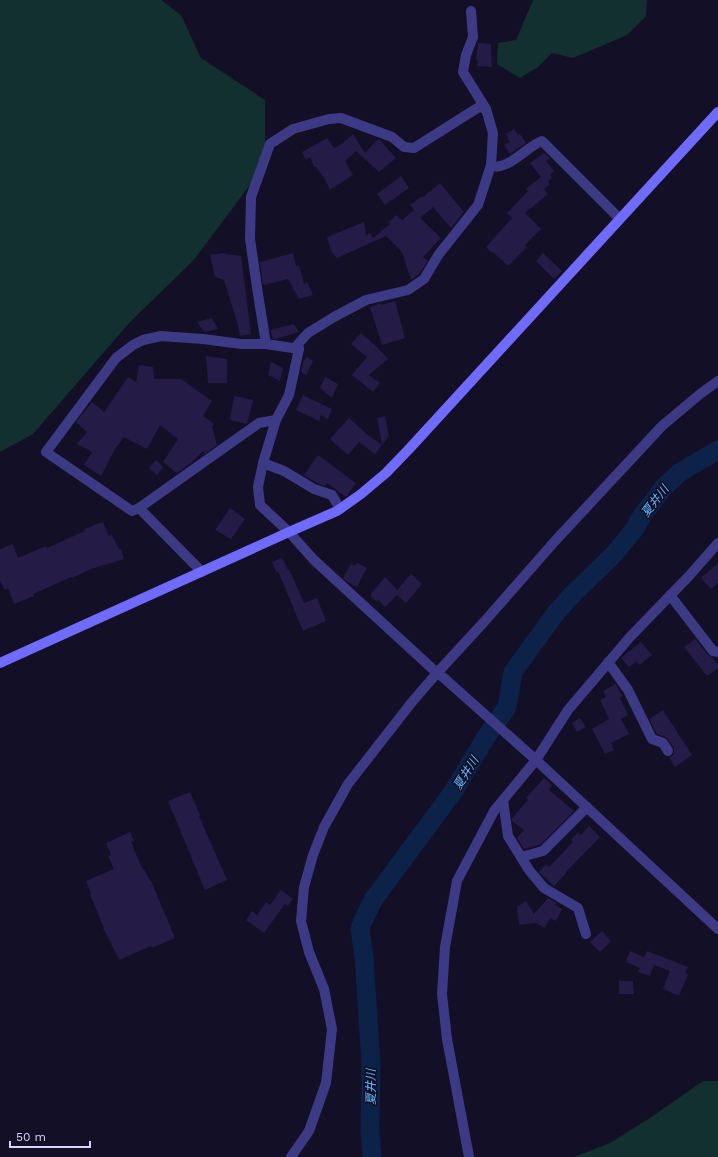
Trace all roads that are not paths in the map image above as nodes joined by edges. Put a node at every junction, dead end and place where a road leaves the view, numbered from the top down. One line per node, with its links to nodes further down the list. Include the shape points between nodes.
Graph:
1 (471, 11): 2 (street, via 473,37 463,72)
2 (486, 109): 4 (street, via 493,133); 6 (street, via 479,107 414,148 404,147 392,137 341,118 293,130 270,144 251,197 250,239)
3 (718, 112): 5 (street)
4 (491, 165): 5 (street, via 495,168 505,165 542,141); 7 (street, via 478,205 439,254 424,279 408,290 366,300 334,317 308,333 298,344)
5 (619, 218): 12 (street, via 395,463 362,494)
6 (266, 344): 7 (street); 11 (street, via 161,336 143,340 116,358 46,452 132,511)
7 (299, 349): 9 (street, via 289,395)
8 (718, 381): 20 (street, via 662,426 642,446 555,541)
9 (276, 420): 10 (street); 11 (street, via 259,423)
10 (263, 463): 12 (street, via 284,471 314,489 332,495); 13 (street, via 258,487 260,505)
11 (138, 508): 15 (street)
12 (340, 509): 13 (street)
13 (289, 532): 15 (street); 20 (street, via 314,560)
14 (718, 543): 16 (street)
15 (202, 572): 19 (street)
16 (670, 595): 17 (street, via 714,651); 18 (street)
17 (718, 652)
18 (608, 662): 21 (street, via 628,690 652,739 663,743); 22 (street, via 568,710)
19 (0, 663)
20 (440, 676): 22 (street); 28 (street, via 412,702 348,784 324,827 313,855 304,887 301,921 309,952 324,989 332,1029 326,1083 309,1131)
21 (668, 751)
22 (536, 760): 23 (street); 24 (street)
23 (503, 800): 25 (street, via 508,836); 29 (street, via 494,811 457,881 445,947 442,994 447,1039)
24 (586, 807): 25 (street, via 543,851); 26 (street)
25 (521, 857): 27 (street, via 544,888 578,908)
26 (718, 929)
27 (586, 934)
28 (291, 1157)
29 (469, 1157)

